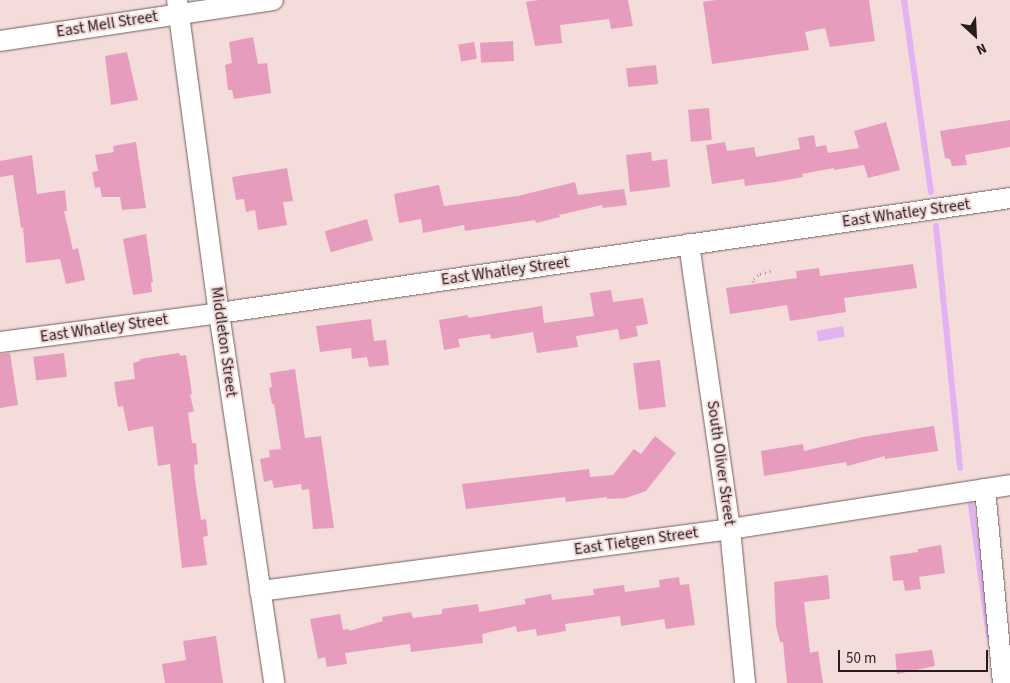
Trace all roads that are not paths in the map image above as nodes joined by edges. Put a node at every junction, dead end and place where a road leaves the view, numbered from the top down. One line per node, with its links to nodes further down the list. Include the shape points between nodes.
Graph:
1 (273, 0): 2 (street, East Mell Street)
2 (178, 7): 3 (street, East Mell Street); 6 (street, Middleton Street)
3 (0, 41)
4 (1010, 198): 5 (street, East Whatley Street)
5 (689, 244): 6 (street, East Whatley Street); 10 (street, South Oliver Street)
6 (219, 313): 7 (street, East Whatley Street); 11 (street, Middleton Street)
7 (0, 342)
8 (1010, 485): 9 (street, East Tietgen Street)
9 (984, 489): 10 (street, East Tietgen Street); 14 (street)
10 (730, 529): 11 (street, East Tietgen Street); 13 (street, South Oliver Street)
11 (260, 591): 12 (street, Middleton Street)
12 (274, 683)
13 (745, 683)
14 (1003, 683)

